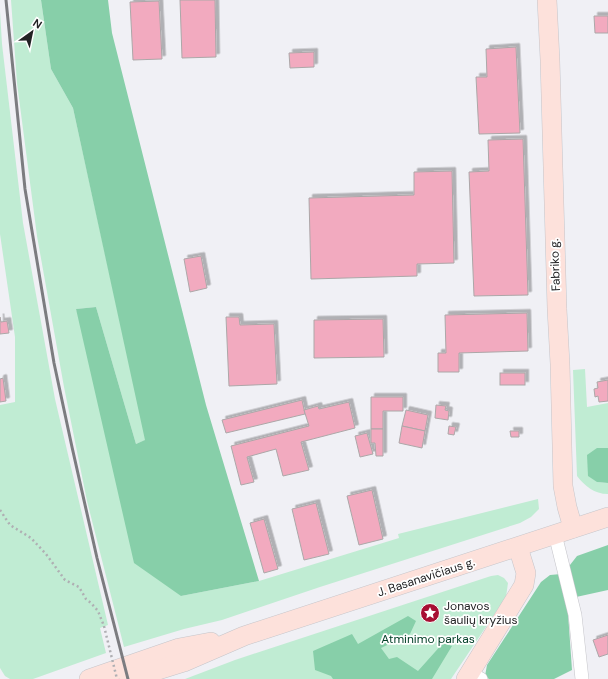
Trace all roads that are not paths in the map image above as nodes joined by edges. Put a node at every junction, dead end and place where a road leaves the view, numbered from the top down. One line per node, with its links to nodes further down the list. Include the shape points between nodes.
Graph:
1 (547, 0): 3 (street, Fabriko g., via 563,486)
2 (608, 517): 3 (street, J. Basanavičiaus g.)
3 (573, 528): 4 (street, J. Basanavičiaus g.)
4 (555, 534): 5 (street, J. Basanavičiaus g.); 10 (street, via 575,615)
5 (518, 547): 6 (street, J. Basanavičiaus g.); 7 (street, via 526,573 524,585)
6 (244, 636): 8 (street, J. Basanavičiaus g., via 179,648); 9 (street, J. Basanavičiaus g., via 184,662)
7 (472, 677)
8 (89, 679)
9 (129, 679)
10 (582, 679)

